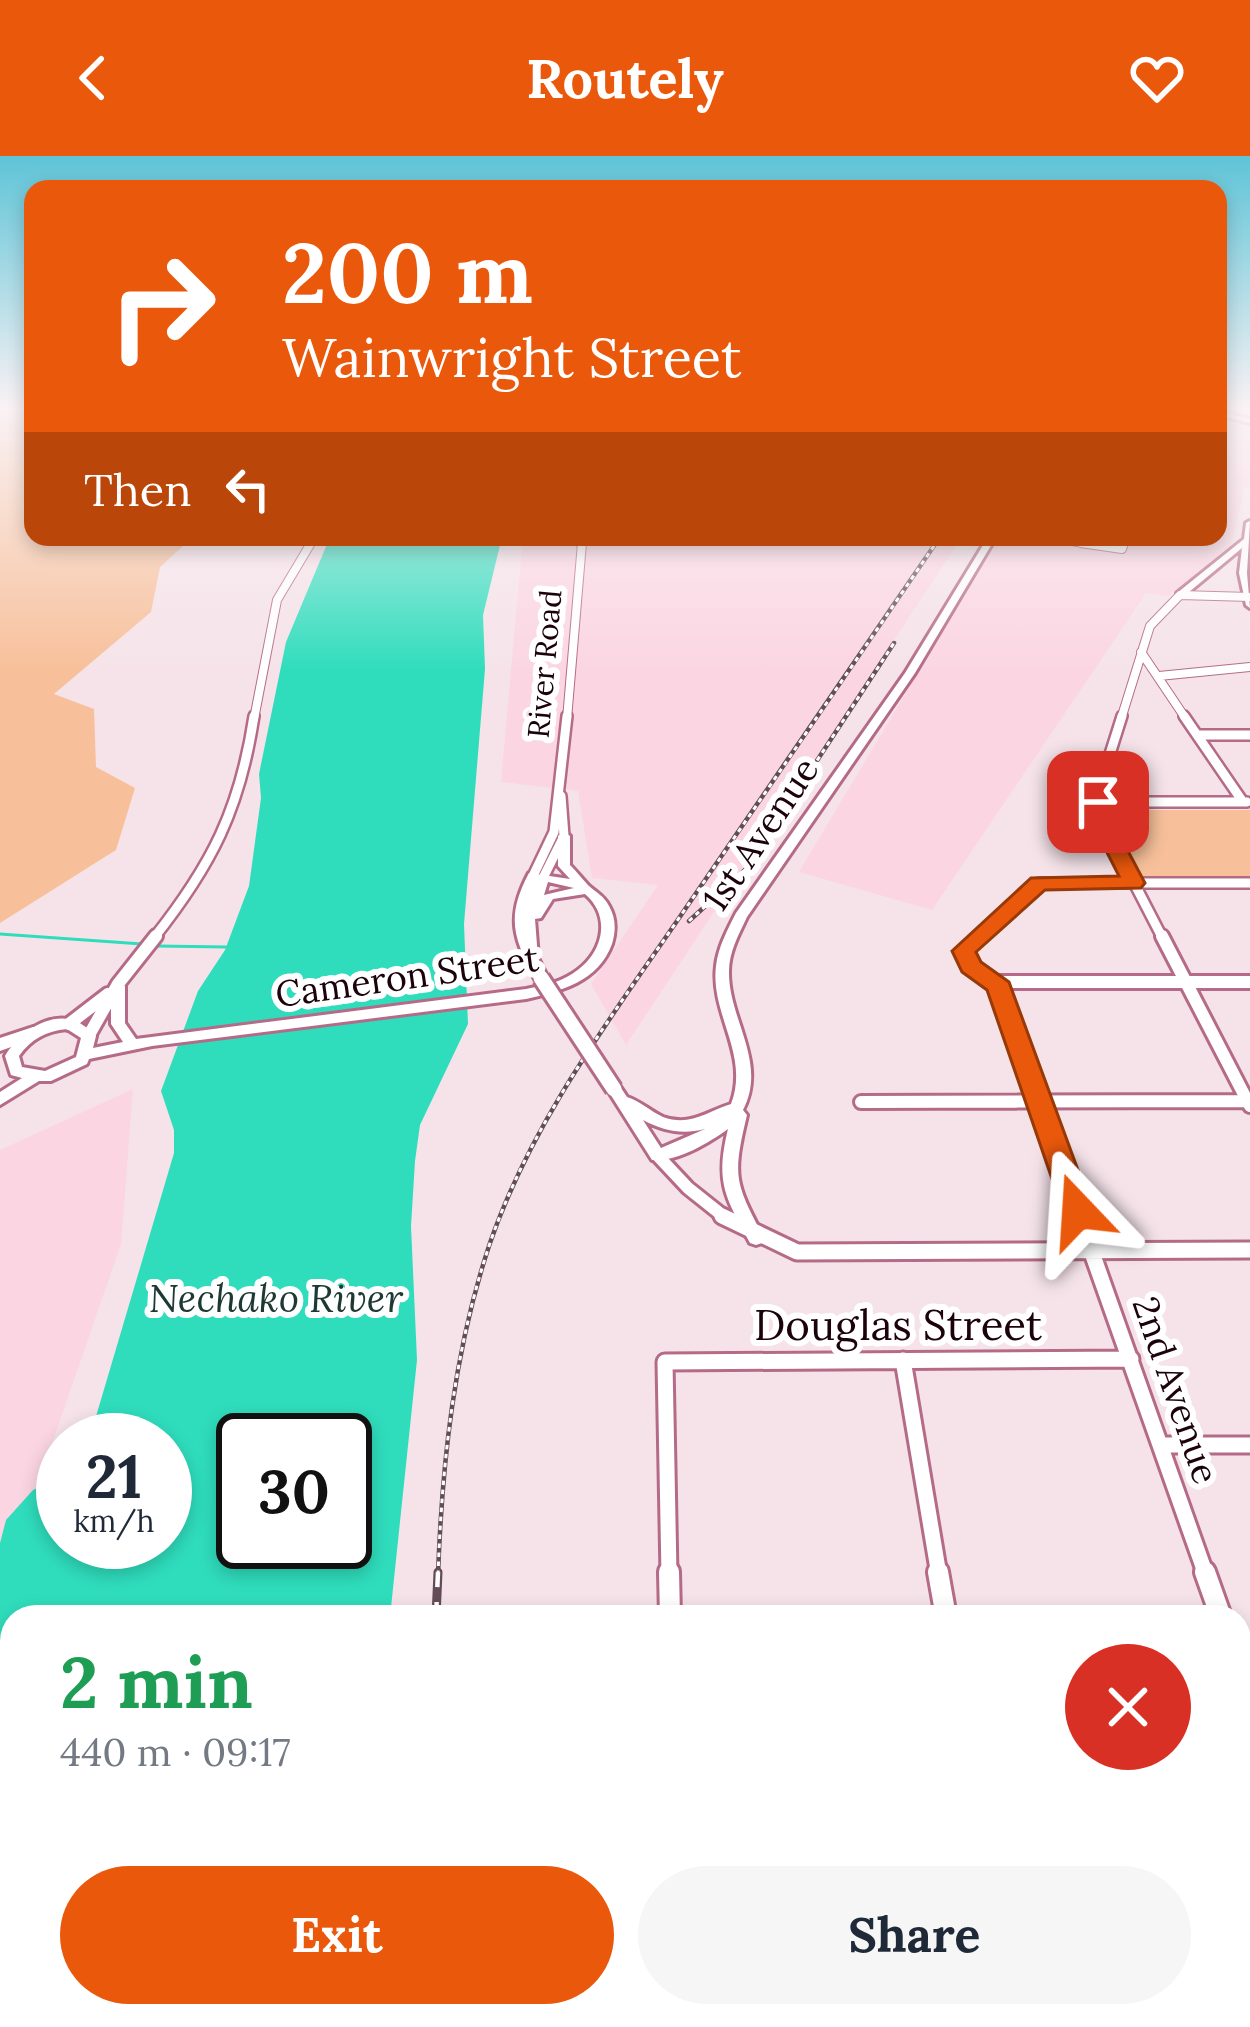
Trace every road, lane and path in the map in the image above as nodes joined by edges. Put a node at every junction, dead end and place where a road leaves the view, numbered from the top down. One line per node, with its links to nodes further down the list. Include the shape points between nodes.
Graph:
1 (1248, 540): 5 (main road); 6 (main road)
2 (310, 546): 25 (street, via 275,604 231,817 197,884)
3 (582, 546): 12 (street, River Road)
4 (987, 546): 37 (main road, 1st Avenue, via 728,942 723,984 746,1069)
5 (1180, 596): 6 (street); 7 (street, via 1155,618)
6 (1249, 600)
7 (1141, 652): 9 (street); 13 (street)
8 (1250, 667): 9 (street)
9 (1159, 676): 10 (street)
10 (1199, 735): 11 (street); 14 (street)
11 (1250, 735)
12 (561, 795): 15 (street, River Road); 16 (street, River Road)
13 (1098, 802): 14 (street); 17 (street)
14 (1247, 802)
15 (564, 836): 16 (street, River Road); 19 (main road, Cameron Street, via 564,866)
16 (538, 877): 19 (main road); 20 (main road, River Road); 21 (main road, River Road, via 517,922)
17 (1133, 883): 18 (street); 22 (street, 2nd Avenue, via 1039,883 964,951 971,966); 23 (street)
18 (1250, 883)
19 (587, 890): 20 (main road, via 542,900); 29 (main road, Cameron Street, via 610,926 600,958 562,985)
20 (530, 938): 21 (main road, River Road)
21 (538, 971): 35 (main road, River Road, bridge)
22 (997, 982): 23 (street); 39 (street, 2nd Avenue)
23 (1185, 982): 24 (street); 40 (street)
24 (1250, 982)
25 (118, 986): 26 (street); 28 (street); 29 (main road, via 118,1024)
26 (69, 1024): 27 (main road); 28 (main road)
27 (33, 1033): 30 (highway); 32 (main road, via 12,1056)
28 (89, 1036): 29 (main road); 31 (main road)
29 (132, 1044): 31 (main road)
30 (0, 1045)
31 (86, 1055): 33 (main road, via 59,1074)
32 (16, 1071): 33 (main road); 34 (main road)
33 (33, 1078): 36 (main road)
34 (0, 1089)
35 (614, 1089): 37 (main road, via 669,1127 694,1128); 41 (main road, River Road)
36 (0, 1100)
37 (742, 1100): 41 (main road, via 721,1129); 42 (main road, 1st Avenue, via 725,1172)
38 (861, 1102): 39 (street)
39 (1040, 1102): 40 (street); 43 (street, 2nd Avenue)
40 (1249, 1103)
41 (658, 1156): 42 (street, via 714,1213)
42 (756, 1238): 43 (street, via 830,1254)
43 (1092, 1250): 44 (street); 45 (street, 2nd Avenue)
44 (1250, 1250)
45 (1130, 1359): 46 (street, Douglas Street); 47 (street, 2nd Avenue)
46 (903, 1360): 49 (street, Douglas Street, via 665,1362); 50 (street)
47 (1160, 1445): 48 (street); 51 (street, 2nd Avenue)
48 (1250, 1445)
49 (670, 1605)
50 (944, 1605)
51 (1217, 1605)

